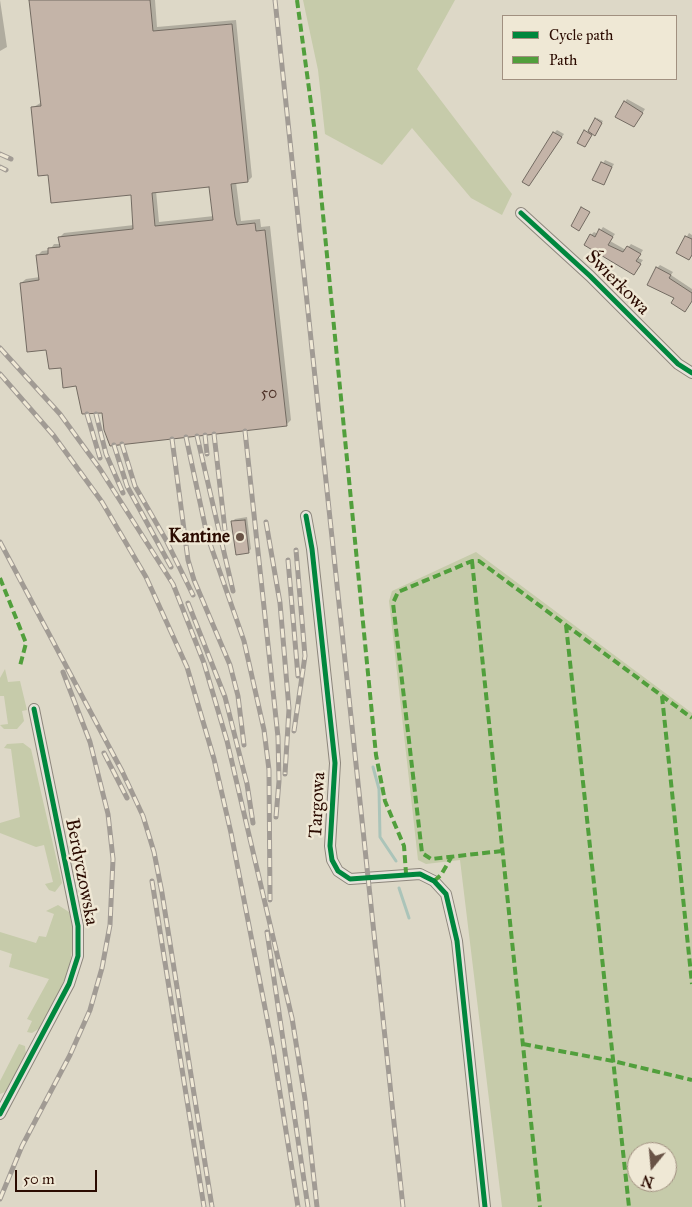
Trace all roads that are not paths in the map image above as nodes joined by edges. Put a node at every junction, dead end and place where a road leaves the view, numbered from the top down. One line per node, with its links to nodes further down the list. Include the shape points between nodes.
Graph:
1 (521, 213): 2 (street, Świerkowa, via 678,364)
2 (692, 373)
3 (306, 516): 6 (street, Targowa, via 335,763 332,860 338,872 350,879 420,874 434,881 446,894 458,941)
4 (34, 709): 5 (street, Berdyczowska, via 79,941 76,968 69,984)
5 (0, 1114)
6 (485, 1207)

